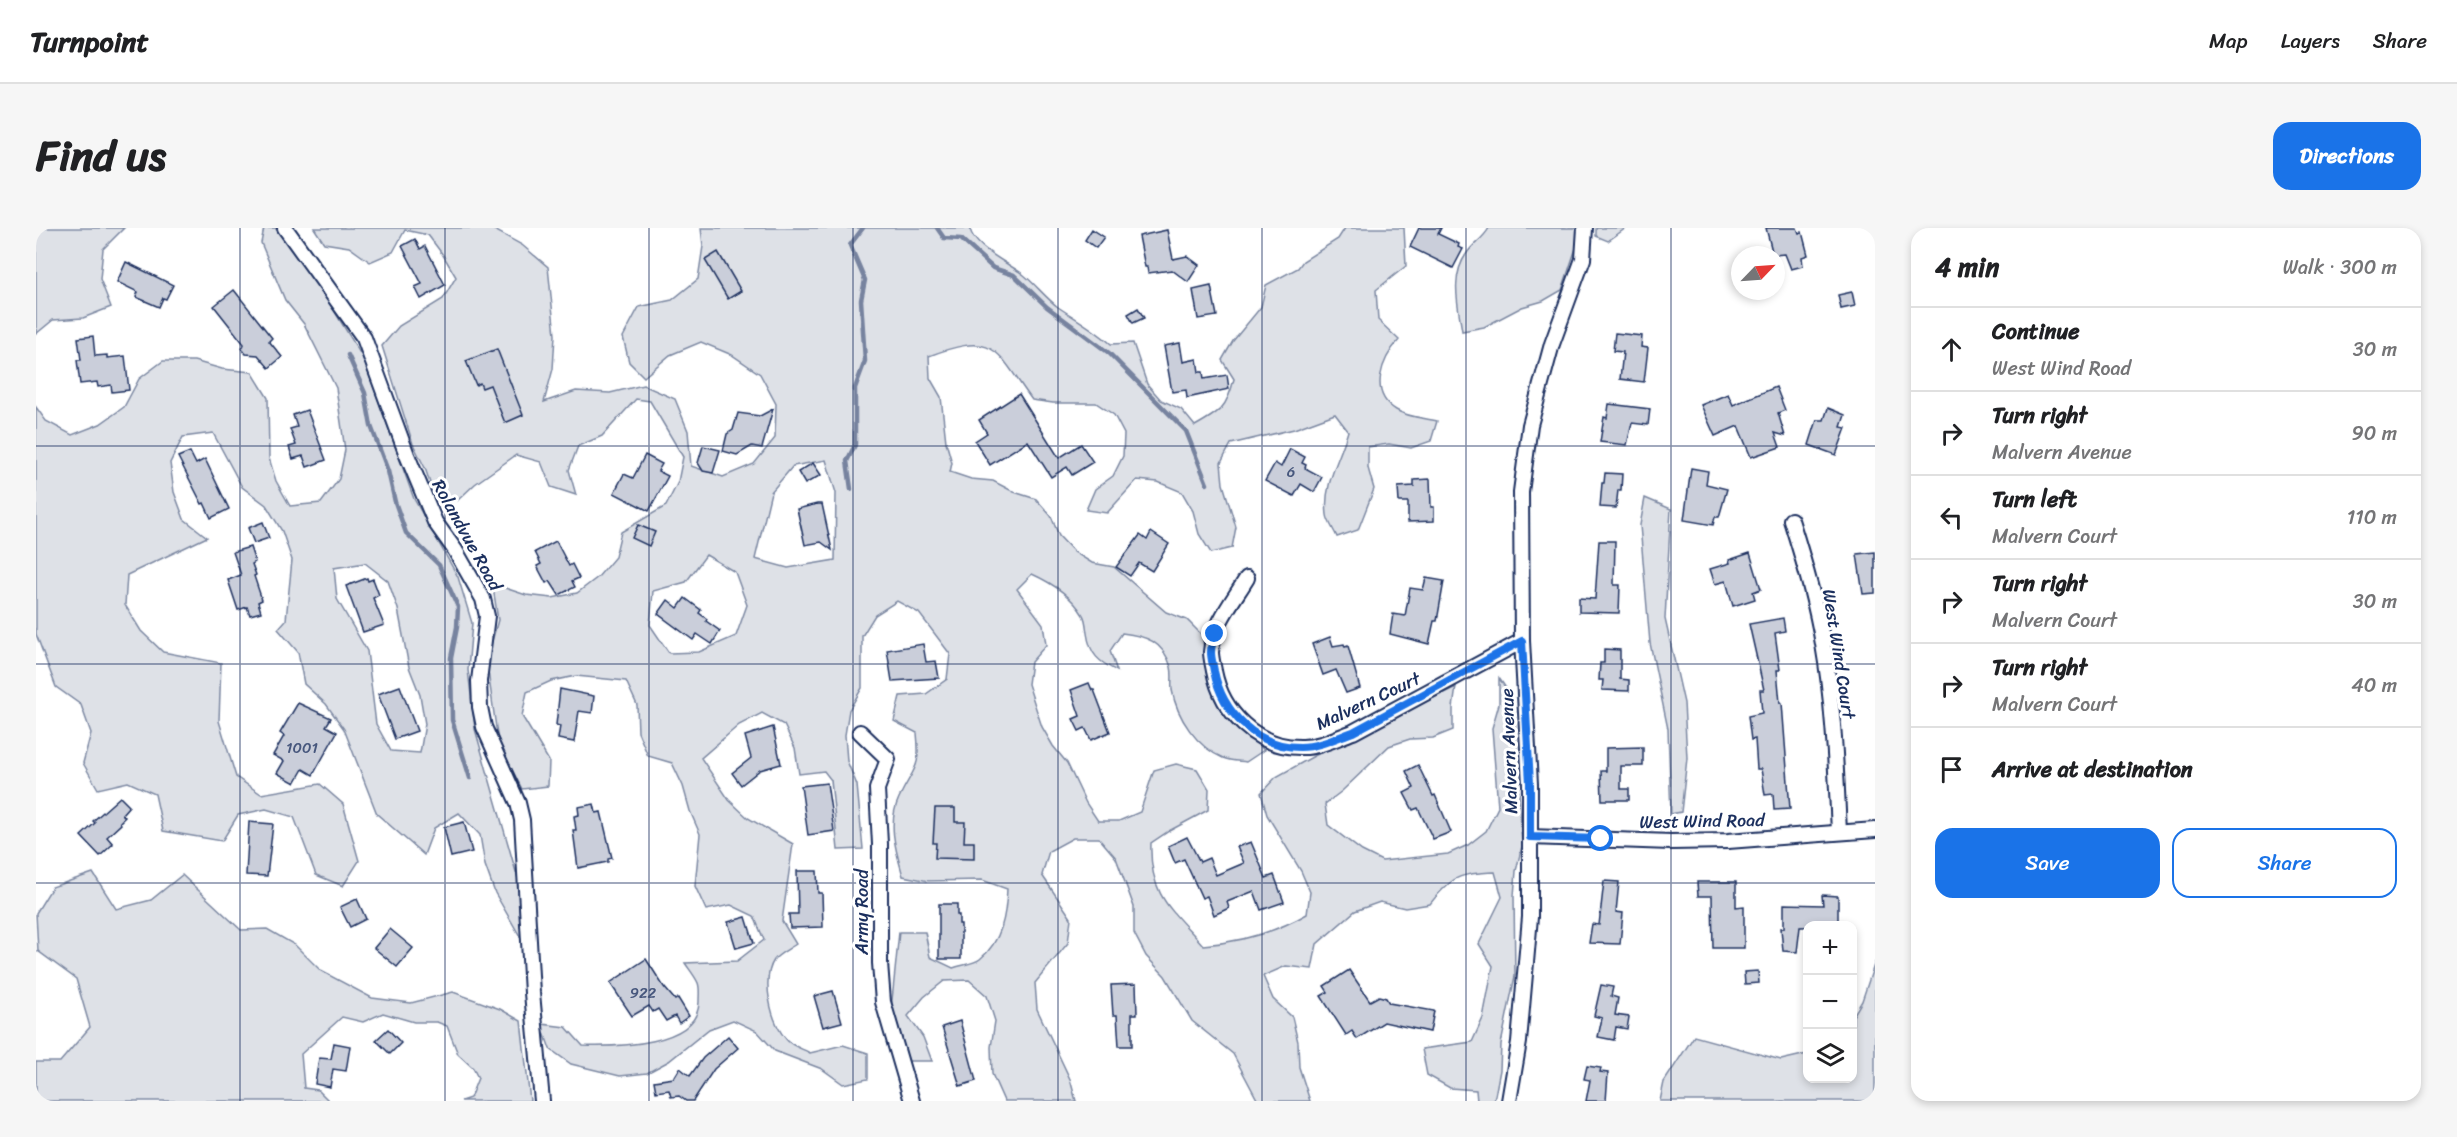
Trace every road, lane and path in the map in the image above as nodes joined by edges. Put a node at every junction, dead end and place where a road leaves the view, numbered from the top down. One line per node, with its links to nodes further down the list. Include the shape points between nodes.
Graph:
1 (285, 228): 10 (street, Rolandvue Road, via 364,338 435,522 483,599 487,616 478,681 480,707 484,727 522,820 531,993)
2 (1585, 228): 5 (street, Malvern Avenue, via 1583,259 1552,344 1530,425 1521,492)
3 (1791, 520): 8 (street, West Wind Court, via 1824,645)
4 (1247, 578): 5 (street, Malvern Court, via 1215,634 1211,654 1216,680 1239,722 1252,733 1285,746 1324,743 1353,732)
5 (1522, 641): 9 (street, Malvern Avenue)
6 (860, 732): 11 (street, Army Road, via 888,759 877,789 880,963 883,1002)
7 (1875, 830): 8 (street, West Wind Road)
8 (1839, 832): 9 (street, West Wind Road, via 1717,842)
9 (1530, 837): 12 (street, Malvern Avenue, via 1526,977)
10 (542, 1101)
11 (912, 1101)
12 (1509, 1101)

